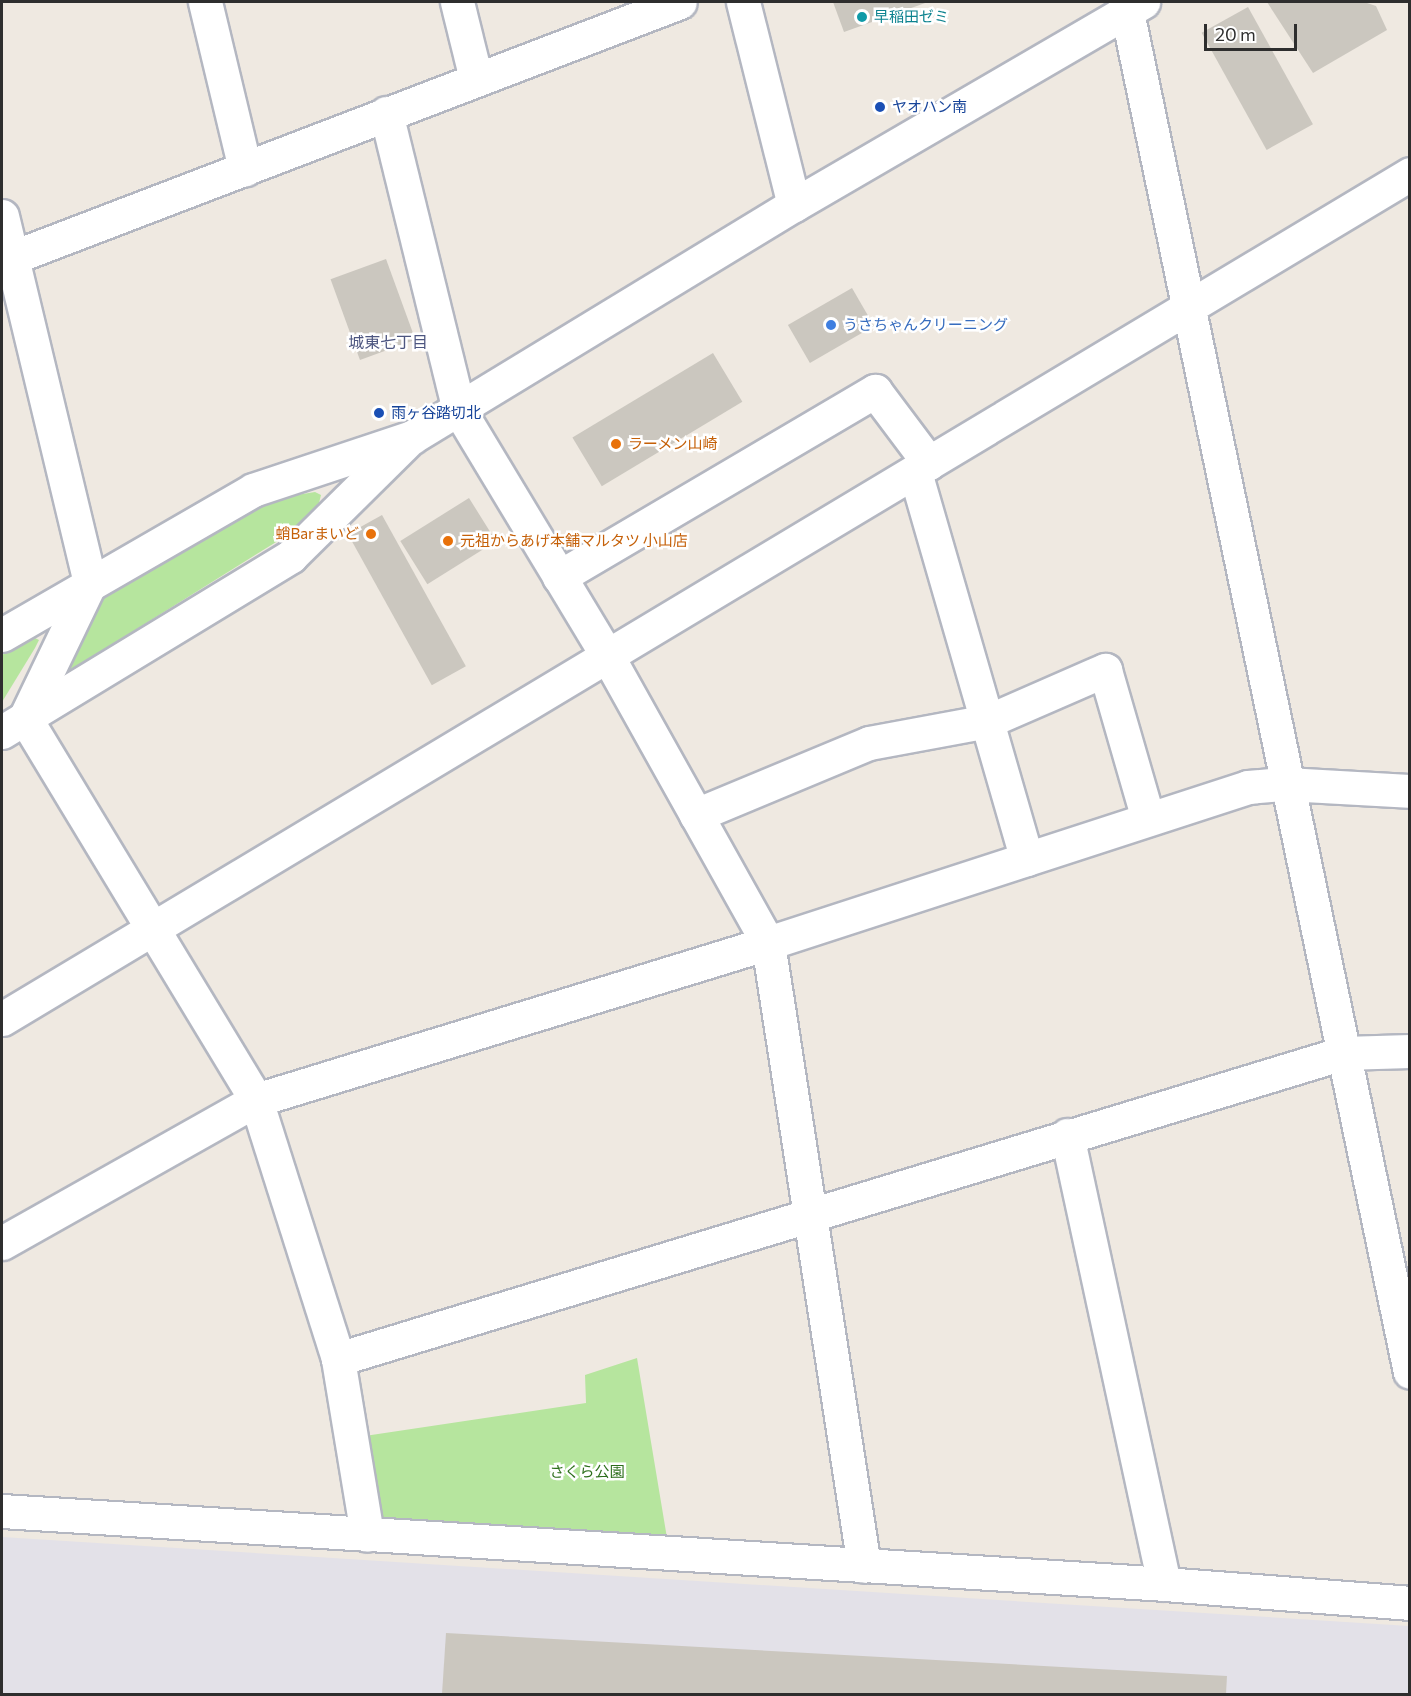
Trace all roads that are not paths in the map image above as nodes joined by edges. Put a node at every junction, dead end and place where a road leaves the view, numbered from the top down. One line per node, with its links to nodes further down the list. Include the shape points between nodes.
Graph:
1 (205, 2): 8 (street)
2 (457, 2): 6 (street)
3 (680, 2): 6 (street)
4 (743, 2): 10 (street)
5 (1132, 5): 10 (street); 13 (street)
6 (476, 78): 7 (street)
7 (386, 113): 8 (street); 14 (street)
8 (245, 169): 12 (street)
9 (1410, 174): 13 (street)
10 (794, 205): 14 (street)
11 (2, 216): 12 (street)
12 (11, 258): 18 (street)
13 (1188, 308): 16 (street); 23 (street)
14 (459, 410): 15 (street); 17 (street)
15 (411, 437): 18 (street, via 253,490); 22 (street, via 291,556)
16 (922, 467): 17 (street, via 875,391); 20 (street); 21 (street)
17 (559, 577): 20 (street)
18 (90, 583): 19 (street); 22 (street)
19 (2, 635)
20 (608, 657): 25 (street); 28 (street)
21 (987, 721): 25 (street, via 869,743); 26 (street, via 1105,670); 27 (street)
22 (13, 725): 28 (street)
23 (1285, 784): 24 (street); 26 (street, via 1248,787); 32 (street)
24 (1410, 791)
25 (696, 815): 29 (street)
26 (1148, 819): 27 (street)
27 (1027, 859): 29 (street)
28 (154, 928): 30 (street); 33 (street)
29 (768, 944): 33 (street); 35 (street)
30 (2, 1019)
31 (1410, 1051): 32 (street)
32 (1343, 1053): 34 (street); 38 (street)
33 (256, 1100): 36 (street); 37 (street)
34 (1067, 1135): 35 (street); 42 (street)
35 (812, 1215): 37 (street); 41 (street)
36 (2, 1243)
37 (338, 1359): 40 (street)
38 (1410, 1372)
39 (2, 1511): 40 (street)
40 (367, 1535): 41 (street)
41 (864, 1566): 42 (street)
42 (1164, 1584): 43 (street)
43 (1410, 1603)

